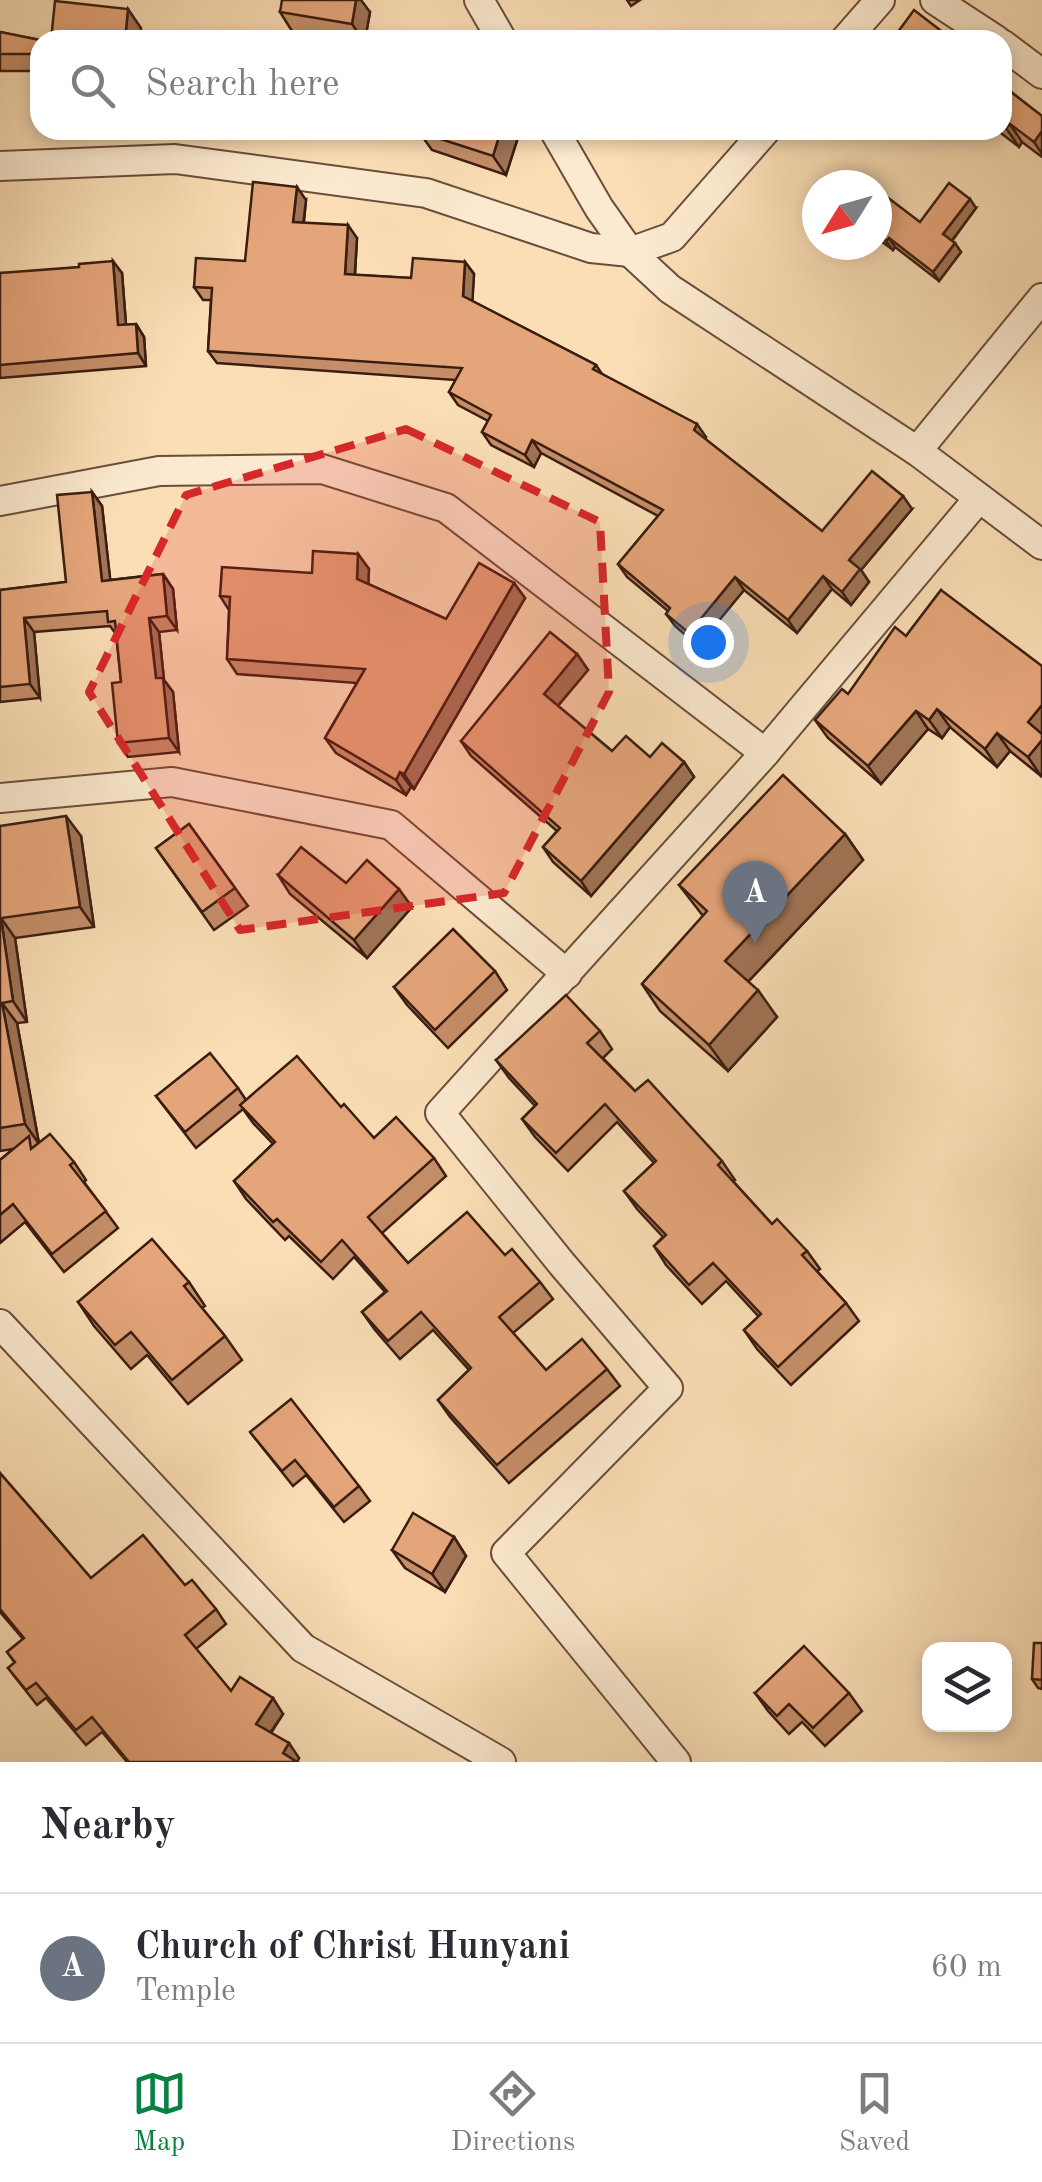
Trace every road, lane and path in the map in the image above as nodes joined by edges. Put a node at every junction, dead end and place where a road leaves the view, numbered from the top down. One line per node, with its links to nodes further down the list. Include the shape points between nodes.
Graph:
1 (479, 0): 4 (street)
2 (880, 0): 5 (street)
3 (936, 0): 6 (street)
4 (496, 30)
5 (854, 30)
6 (981, 30)
7 (1012, 52): 8 (street)
8 (1042, 74)
9 (560, 140): 12 (street)
10 (757, 140): 12 (street, via 672,236)
11 (0, 166): 12 (street, via 174,159 426,193 591,248)
12 (630, 252): 14 (street, via 670,289)
13 (1042, 298): 14 (street)
14 (917, 450): 15 (street)
15 (979, 498): 17 (street); 18 (street)
16 (0, 502): 18 (street, via 159,471 322,470 446,508)
17 (1042, 545)
18 (765, 753): 20 (street)
19 (0, 798): 20 (street, via 172,782 390,825)
20 (568, 974): 23 (street, via 440,1113 668,1388 506,1553)
21 (0, 1324): 22 (street, via 303,1648)
22 (500, 1762)
23 (676, 1762)

